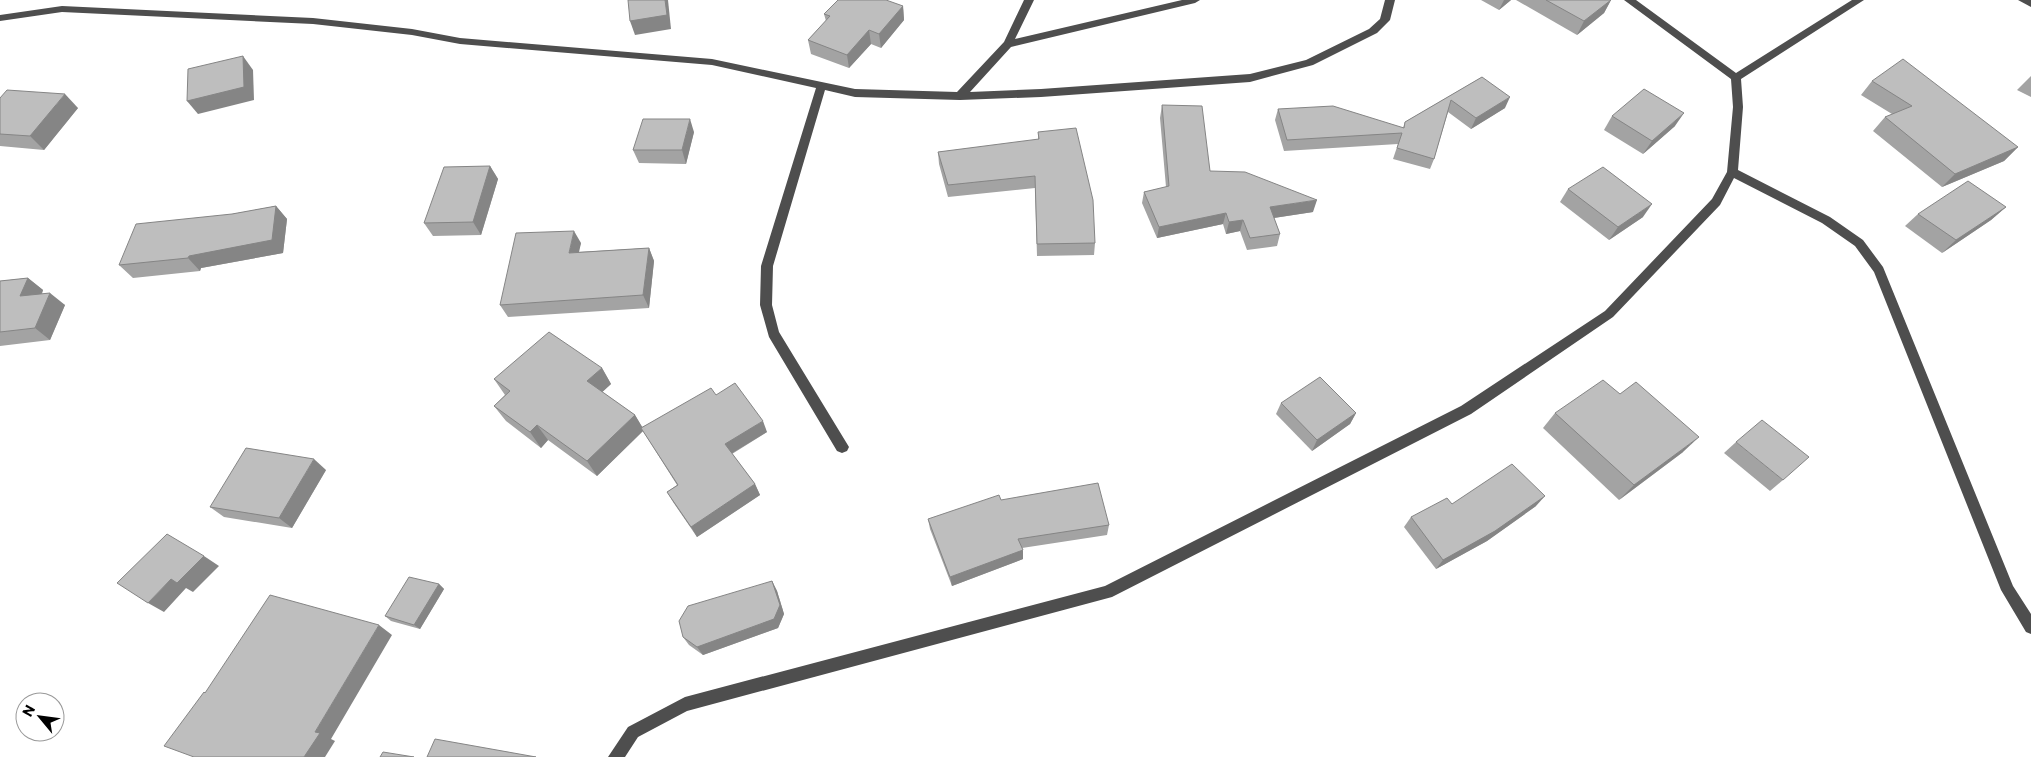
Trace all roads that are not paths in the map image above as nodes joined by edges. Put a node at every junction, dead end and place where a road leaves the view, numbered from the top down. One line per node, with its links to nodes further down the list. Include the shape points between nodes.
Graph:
1 (1029, 0): 9 (street)
2 (1195, 0): 9 (street)
3 (1390, 0): 12 (street, via 1385,20 1373,31 1309,63 1250,78)
4 (1629, 0): 10 (street)
5 (1859, 0): 10 (street)
6 (2023, 0): 7 (street)
7 (2031, 4)
8 (0, 18): 11 (street, via 62,8 313,21 460,41 712,62)
9 (1008, 44): 12 (street)
10 (1736, 78): 13 (street, via 1738,107)
11 (820, 87): 12 (street, via 855,93); 14 (street, via 767,266 766,304 773,333)
12 (960, 96)
13 (1732, 172): 15 (street, via 1826,220 1859,244 1879,270 2008,590); 16 (street, via 1716,202 1609,314 1466,410 1107,592 685,704 633,732)
14 (842, 447)
15 (2031, 628)
16 (616, 757)

